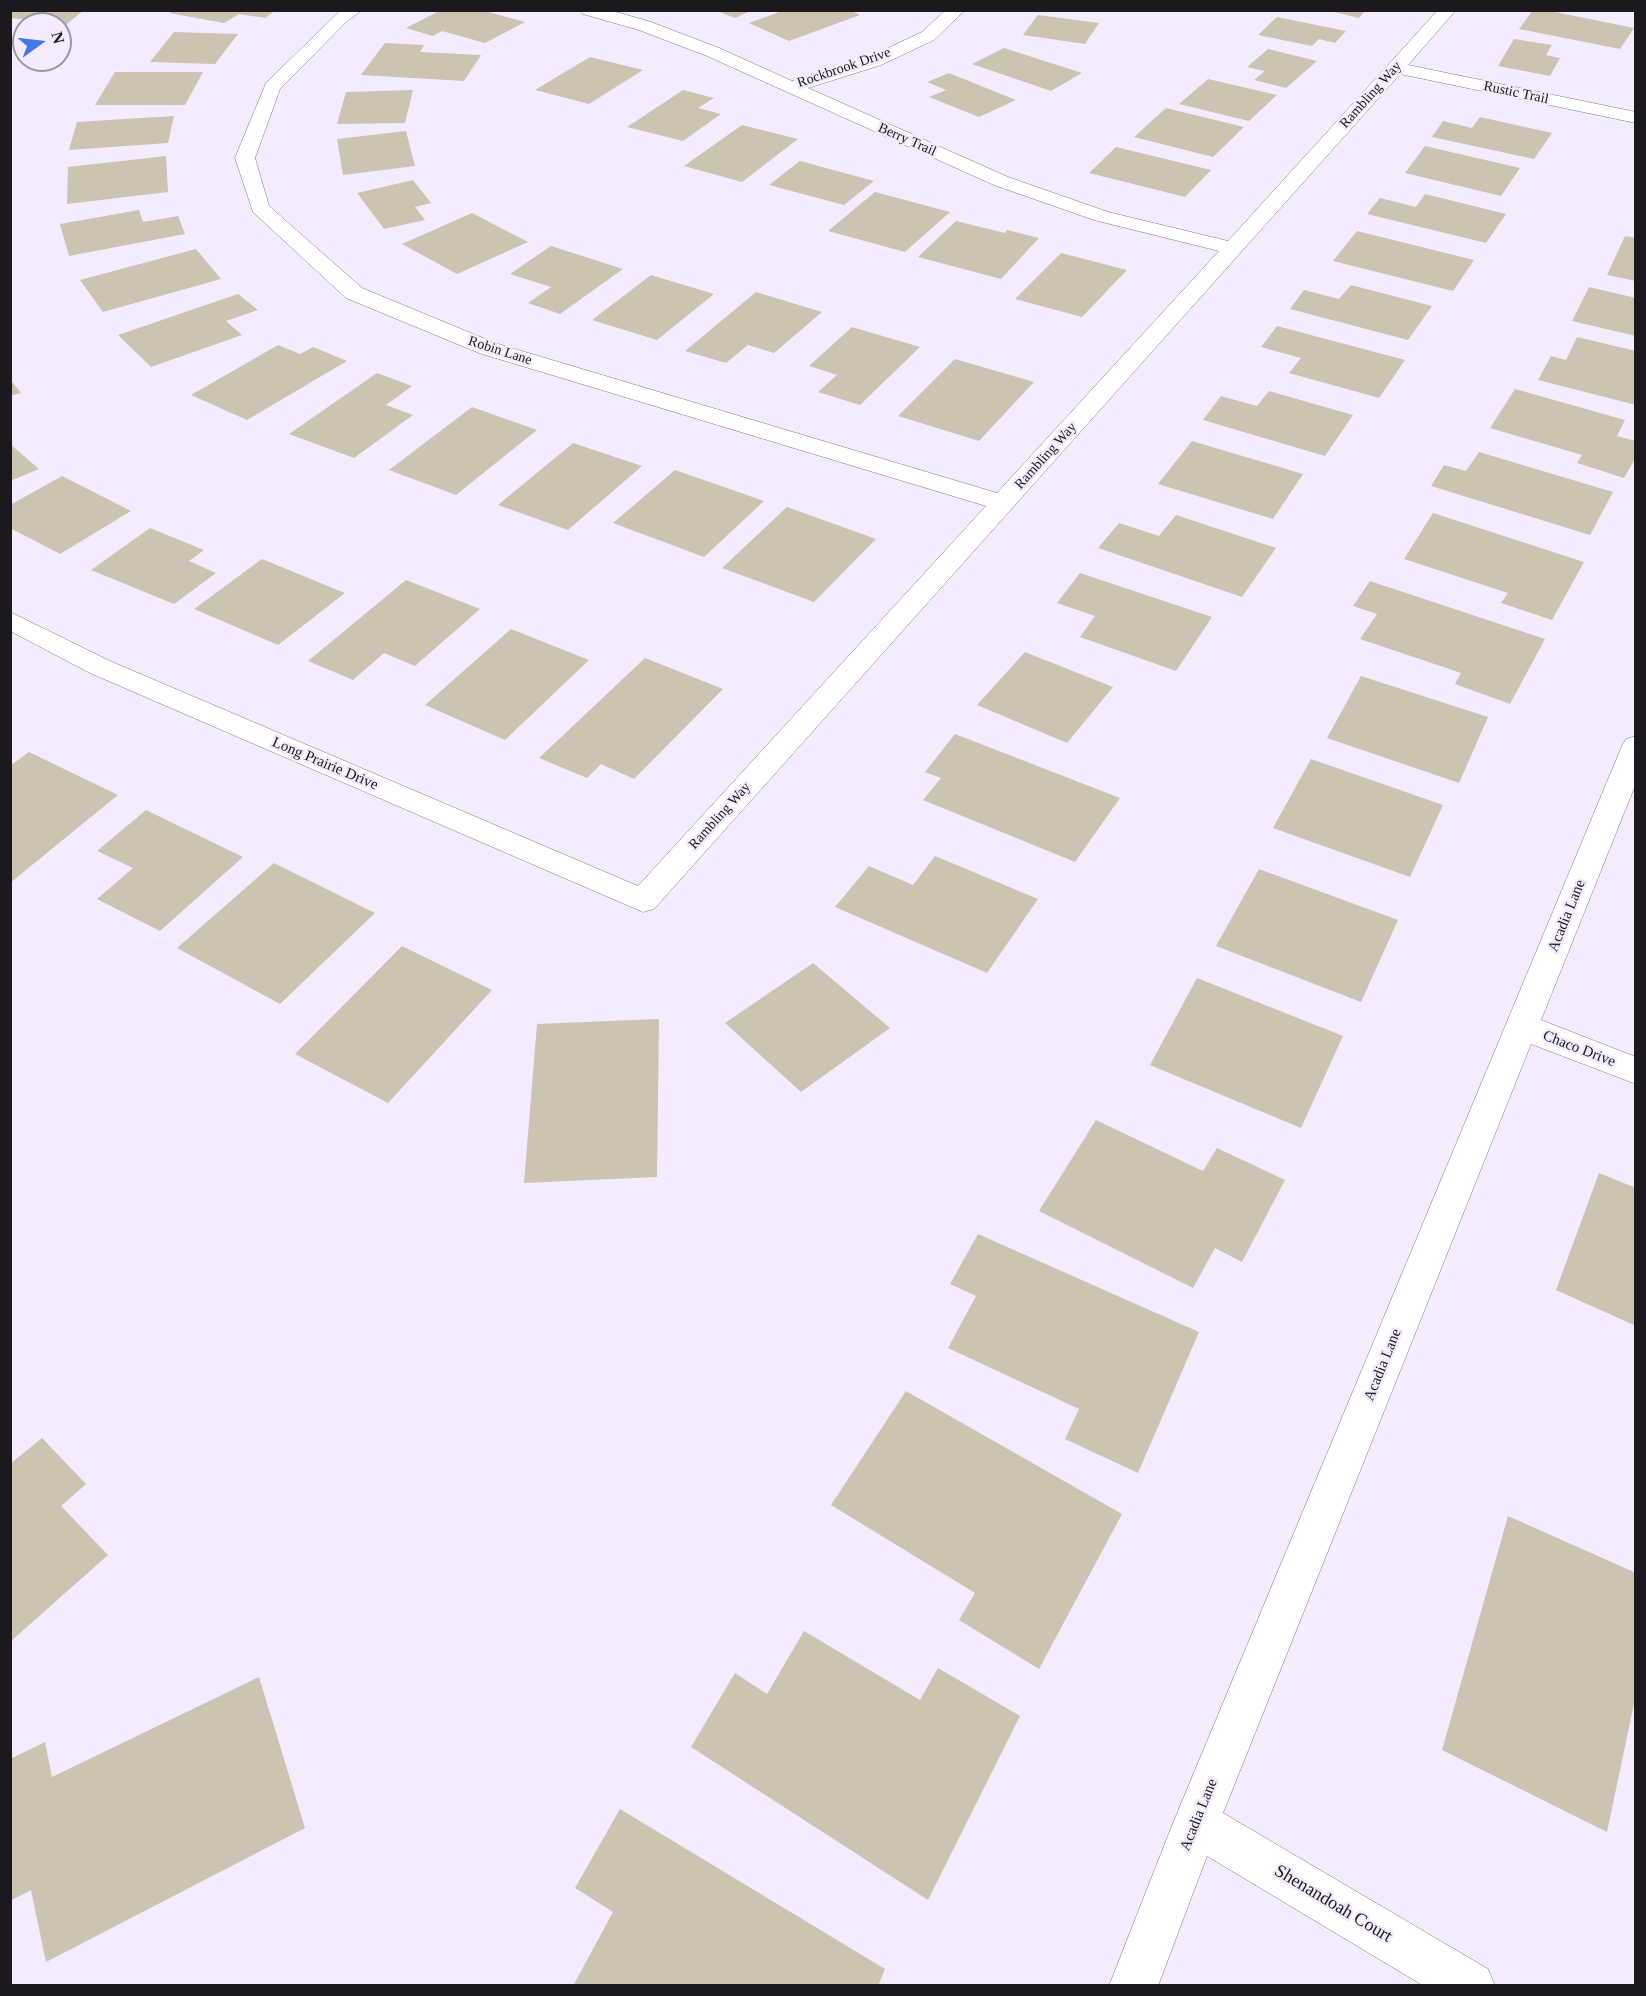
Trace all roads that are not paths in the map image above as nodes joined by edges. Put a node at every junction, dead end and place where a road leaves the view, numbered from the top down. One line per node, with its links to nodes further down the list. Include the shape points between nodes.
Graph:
1 (354, 10): 9 (street, Robin Lane, via 340,18 272,87 245,158 260,208 354,292 487,348)
2 (590, 10): 6 (street, Berry Trail, via 713,51)
3 (957, 10): 6 (street, Rockbrook Drive, via 928,36 875,61)
4 (1448, 10): 5 (street, Rambling Way)
5 (1396, 68): 7 (street, Rustic Trail); 8 (street, Rambling Way)
6 (791, 87): 8 (street, Berry Trail, via 1001,181 1101,216)
7 (1635, 118)
8 (1233, 248): 9 (street, Rambling Way)
9 (1003, 503): 12 (street, Rambling Way)
10 (10, 620): 12 (street, Long Prairie Drive, via 100,667)
11 (1635, 746): 13 (street, Acadia Lane)
12 (644, 901)
13 (1522, 1027): 14 (street, Chaco Drive); 15 (street, Acadia Lane)
14 (1635, 1071)
15 (1196, 1823): 16 (street, Acadia Lane); 17 (street, Shenandoah Court)
16 (1133, 1986)
17 (1471, 1986)

